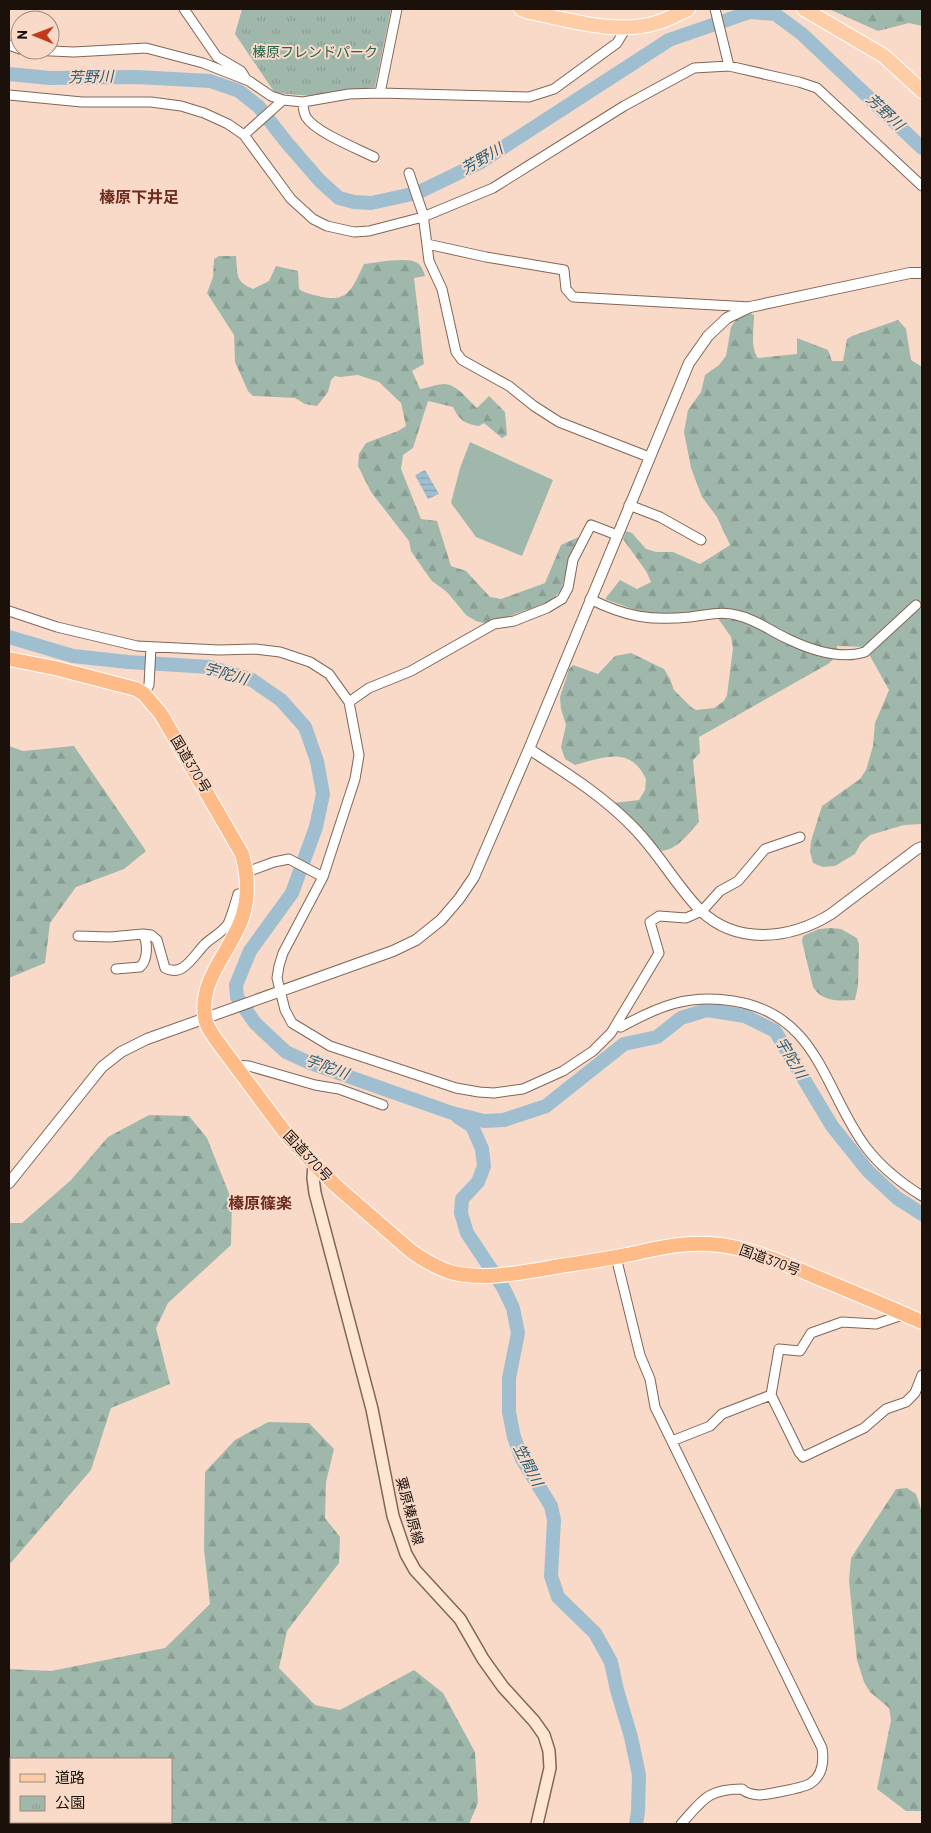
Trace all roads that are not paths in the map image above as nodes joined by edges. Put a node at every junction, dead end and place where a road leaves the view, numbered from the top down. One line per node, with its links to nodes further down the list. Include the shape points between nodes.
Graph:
1 (184, 9): 10 (street, via 217,57 241,71)
2 (397, 9): 12 (street)
3 (521, 9): 7 (main road)
4 (688, 9): 7 (main road, via 659,22)
5 (715, 9): 9 (street)
6 (804, 9): 11 (main road, via 884,56)
7 (626, 28): 12 (street, via 617,43 554,89 529,97)
8 (60, 51): 10 (street, via 146,48 203,62)
9 (729, 66): 19 (street, via 817,88); 20 (street, via 694,68 624,106 493,188)
10 (246, 79): 15 (street)
11 (922, 91)
12 (380, 93): 14 (street, via 349,94)
13 (9, 95): 16 (street, via 181,106)
14 (302, 102): 15 (street); 17 (street, via 305,116 323,132)
15 (280, 103): 16 (street)
16 (246, 133): 20 (street, via 291,199 327,226 354,232 369,231)
17 (374, 157)
18 (410, 173): 20 (street)
19 (922, 186)
20 (423, 216): 21 (street)
21 (427, 244): 23 (street, via 564,270 566,289 573,297); 24 (street, via 429,261 442,289 456,352 462,360 509,386 559,422)
22 (922, 273): 23 (street)
23 (750, 307): 24 (street, via 727,318 708,336 689,363)
24 (649, 457): 25 (street)
25 (630, 505): 26 (street); 27 (street, via 660,517)
26 (617, 534): 28 (street); 34 (street, via 591,525 573,560 568,588 562,599 514,621 494,624)
27 (701, 540)
28 (590, 599): 29 (street, via 613,611 639,617 735,614 764,625 787,639 842,655 865,652); 35 (street)
29 (916, 605)
30 (9, 611): 31 (street, via 57,627)
31 (151, 648): 33 (street); 34 (street, via 280,652 310,662 330,674)
32 (9, 659): 33 (highway, 国道370号)
33 (147, 688): 38 (highway, 国道370号, via 242,854)
34 (349, 702): 39 (street, via 359,755 355,779)
35 (529, 749): 41 (street, via 606,801 634,828); 45 (street, via 474,877 441,920 416,940 393,951)
36 (800, 837): 41 (street, via 765,849 738,880 720,891)
37 (922, 847): 41 (street, via 831,914 792,932 769,935 728,928)
38 (247, 872): 39 (street, via 289,859); 40 (highway, 国道370号)
39 (321, 875): 45 (street, via 278,966)
40 (247, 893): 42 (street, via 238,894 227,925 180,969 172,971 165,968 157,940); 46 (highway, 国道370号, via 235,936 207,988 204,1007)
41 (702, 911): 47 (street, via 686,918 659,916 650,922 659,953)
42 (143, 934): 43 (street); 44 (street, via 146,940 143,965)
43 (78, 936)
44 (116, 969)
45 (278, 993): 46 (street); 47 (street, via 292,1023 330,1046 456,1088 479,1092 523,1089 563,1071 593,1051)
46 (211, 1016): 48 (highway, 国道370号, via 217,1041); 51 (street, via 147,1039 121,1052 102,1067)
47 (616, 1026): 52 (street, via 621,1027 652,1010 700,998 747,1003 767,1011 789,1024 805,1042 865,1147 887,1170)
48 (235, 1065): 49 (street, via 339,1089); 50 (highway, 国道370号, via 290,1139)
49 (383, 1105)
50 (314, 1164): 53 (highway, 国道370号, via 424,1260 448,1271 495,1275); 59 (main road, 粟原榛原線, via 315,1192 372,1409 395,1524 415,1570 460,1619 503,1687 544,1735 550,1768)
51 (9, 1183)
52 (922, 1196)
53 (616, 1257): 54 (highway, 国道370号, via 689,1244 743,1248); 58 (street, via 655,1407)
54 (905, 1314): 55 (highway, 国道370号); 57 (street, via 876,1324 842,1322 811,1333 800,1351 779,1349)
55 (922, 1322)
56 (922, 1376): 57 (street, via 915,1393 906,1402 886,1409 864,1428 803,1457)
57 (771, 1395): 58 (street, via 722,1414 710,1426)
58 (672, 1441): 60 (street, via 822,1748 824,1758 821,1770 811,1783 759,1795 742,1789 723,1789 710,1794)
59 (537, 1824)
60 (681, 1824)

